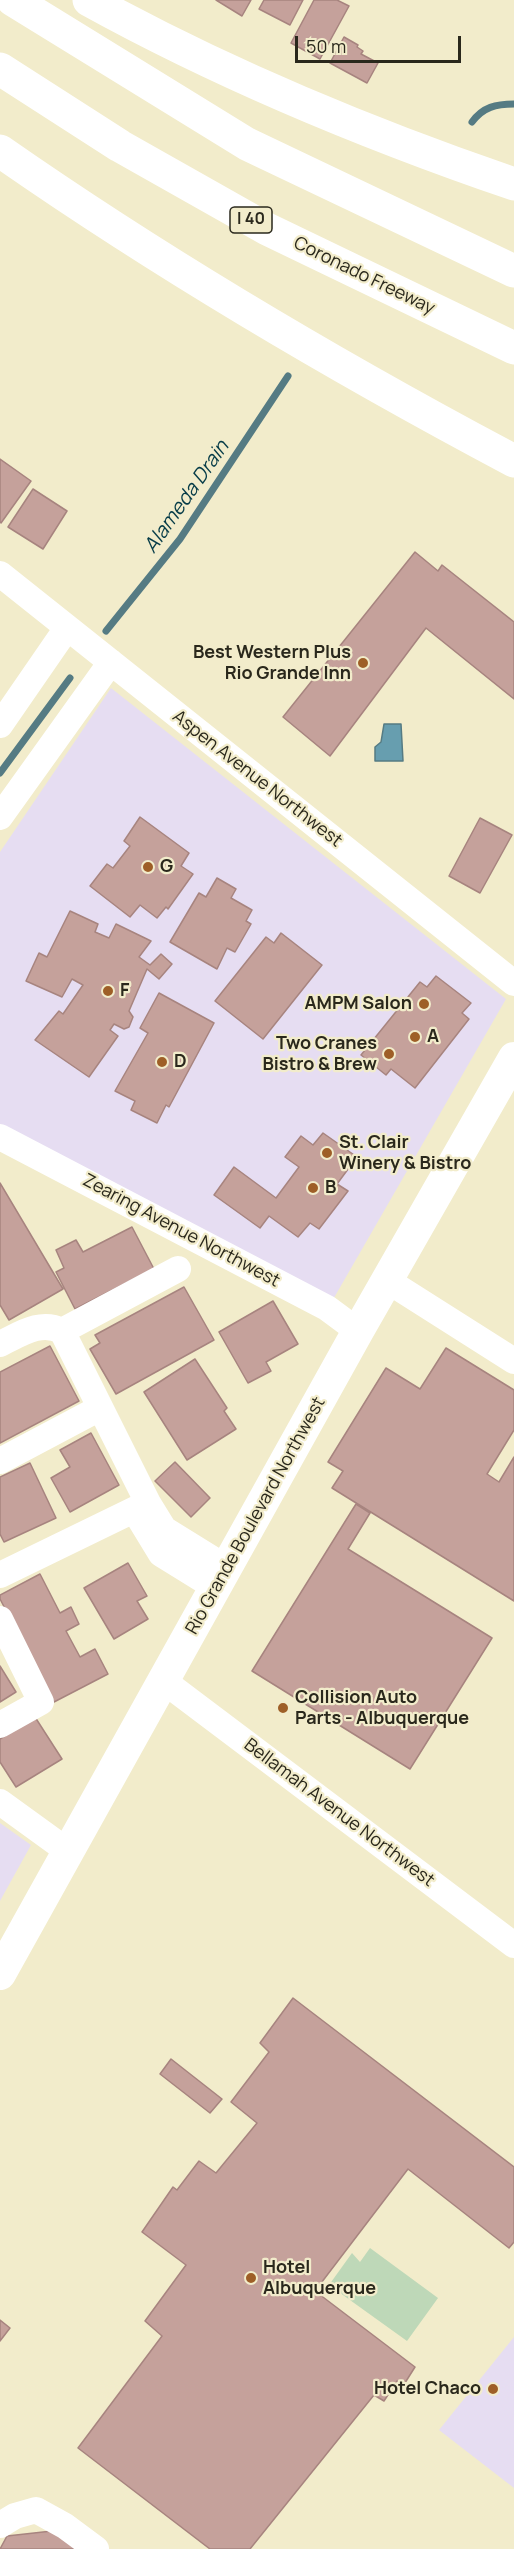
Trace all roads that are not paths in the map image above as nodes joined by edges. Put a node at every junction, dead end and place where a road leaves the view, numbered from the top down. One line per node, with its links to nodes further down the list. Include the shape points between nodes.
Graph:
1 (13, 0): 6 (highway, via 248,144)
2 (89, 0): 5 (highway, via 279,94 427,154)
3 (0, 69): 7 (highway, Coronado Freeway / I 40, via 120,146 267,229)
4 (0, 151): 8 (highway, via 197,281 364,381)
5 (514, 184)
6 (514, 271)
7 (514, 348)
8 (514, 461)
9 (0, 574): 10 (street, Aspen Avenue Northwest)
10 (67, 628): 11 (street, Aspen Avenue Northwest); 12 (street)
11 (111, 662): 13 (street); 14 (street, Aspen Avenue Northwest)
12 (0, 726)
13 (0, 817)
14 (514, 983)
15 (514, 1058): 18 (main road, Rio Grande Boulevard Northwest)
16 (0, 1137): 20 (street, Zearing Avenue Northwest, via 327,1308)
17 (178, 1269): 19 (street)
18 (388, 1281): 20 (main road, Rio Grande Boulevard Northwest); 22 (street)
19 (62, 1331): 21 (street, via 38,1326); 23 (street)
20 (358, 1331): 27 (main road, Rio Grande Boulevard Northwest)
21 (0, 1344)
22 (514, 1361)
23 (100, 1408): 24 (street); 25 (street)
24 (0, 1461)
25 (141, 1507): 26 (street); 27 (street, via 161,1554)
26 (0, 1575)
27 (221, 1578): 29 (main road, Rio Grande Boulevard Northwest)
28 (0, 1619): 30 (street, via 41,1702)
29 (165, 1682): 32 (main road, Rio Grande Boulevard Northwest); 33 (street, Bellamah Avenue Northwest)
30 (0, 1725)
31 (0, 1802): 32 (street)
32 (69, 1852): 34 (main road, Rio Grande Boulevard Northwest)
33 (514, 1945)
34 (0, 1974)
35 (0, 2525): 36 (street, via 36,2510)
36 (96, 2549)

